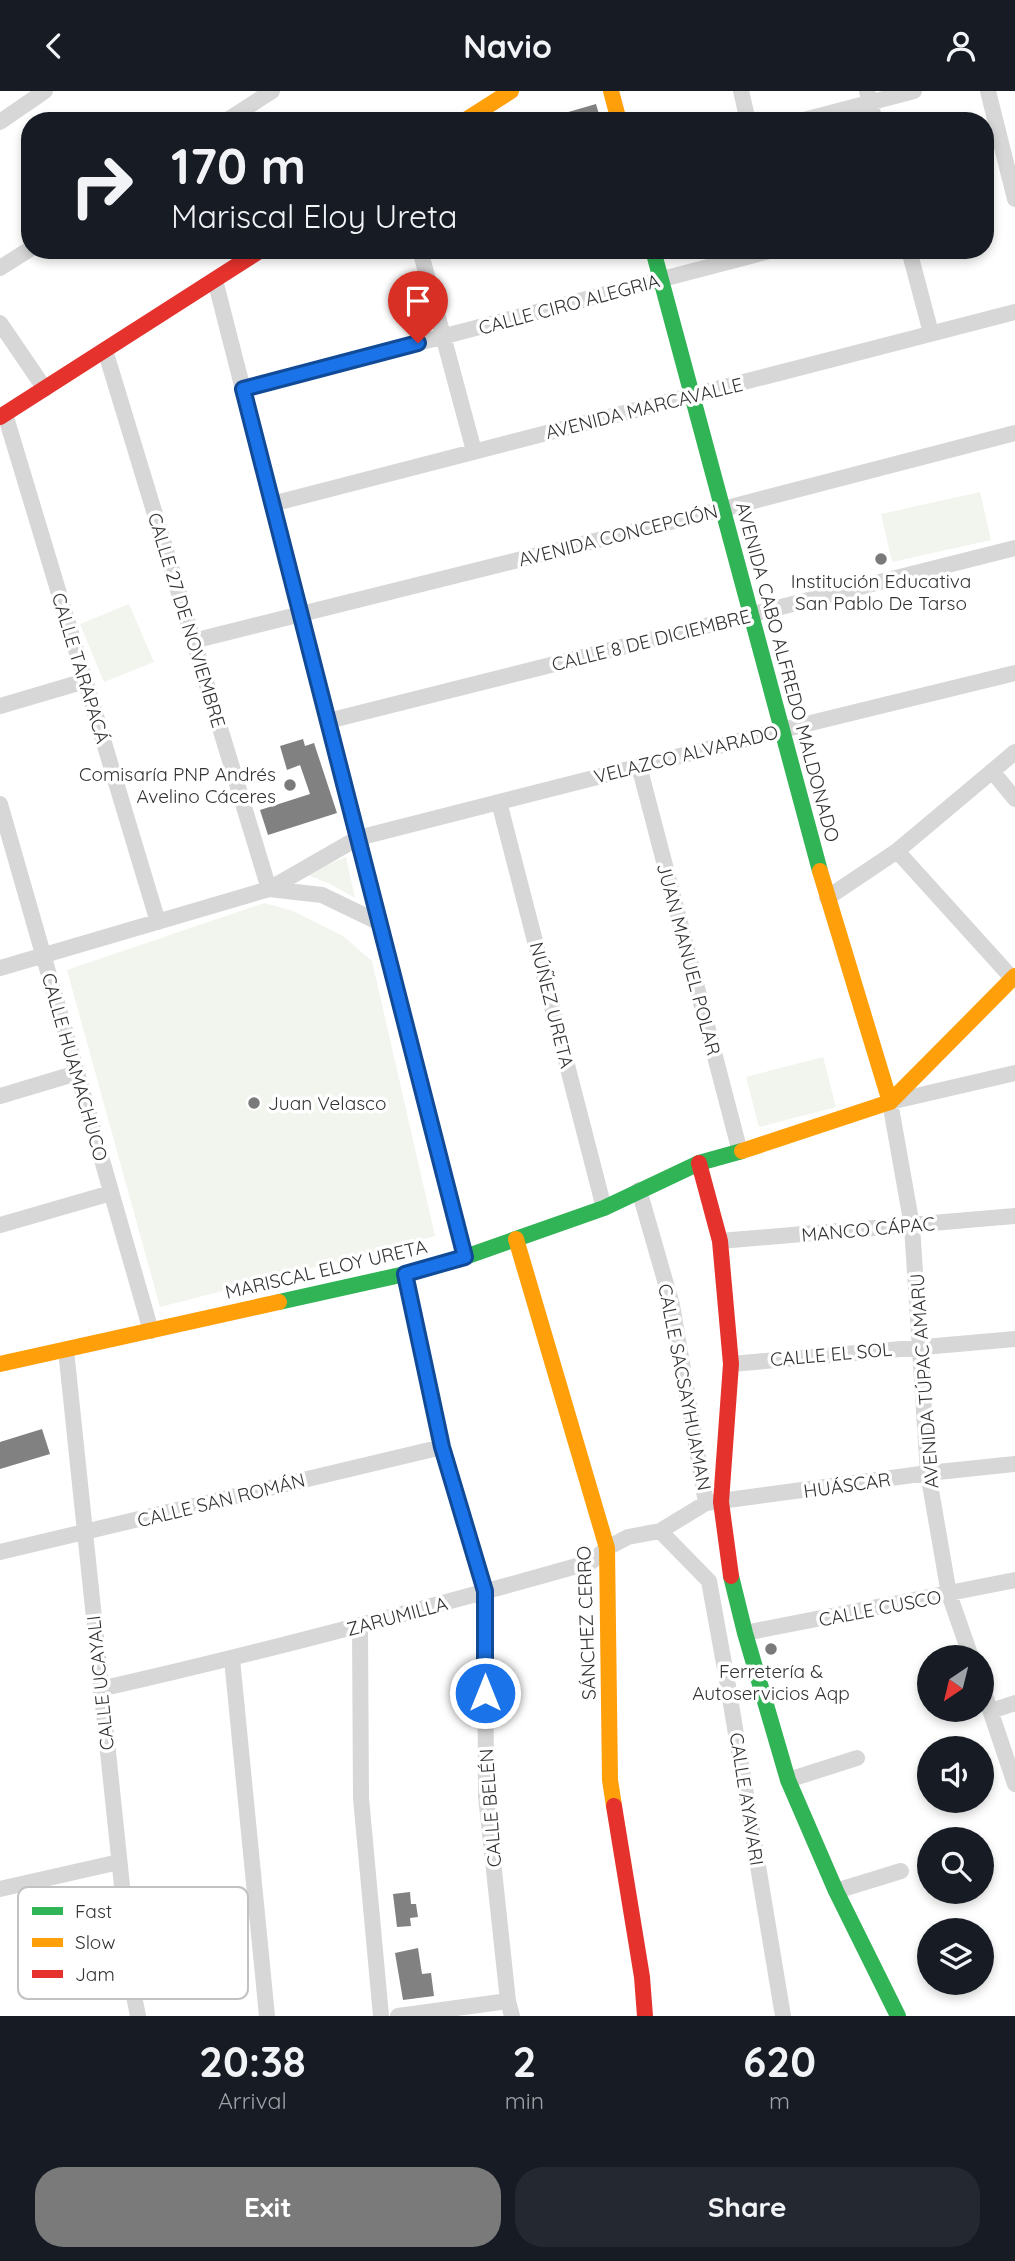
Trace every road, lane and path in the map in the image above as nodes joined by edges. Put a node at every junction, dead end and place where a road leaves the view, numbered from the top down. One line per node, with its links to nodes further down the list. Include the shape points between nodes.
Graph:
1 (45, 91): 16 (street)
2 (272, 91): 9 (street)
3 (511, 91): 10 (street)
4 (611, 91): 11 (street)
5 (741, 91): 12 (street)
6 (914, 91): 8 (street)
7 (988, 91): 14 (street)
8 (869, 97): 13 (street)
9 (252, 112)
10 (478, 112)
11 (617, 112)
12 (746, 112)
13 (826, 112)
14 (993, 112)
15 (994, 115): 17 (street)
16 (0, 123)
17 (1015, 199)
18 (21, 255): 24 (street)
19 (247, 259): 25 (street)
20 (422, 259): 30 (street)
21 (655, 259): 26 (street, AVENIDA CABO ALFREDO MALDONADO)
22 (739, 259): 26 (street, CALLE CIRO ALEGRIA)
23 (911, 259): 29 (street)
24 (0, 268)
25 (215, 280): 31 (street); 33 (street)
26 (661, 280): 30 (street, CALLE CIRO ALEGRIA); 34 (street, AVENIDA CABO ALFREDO MALDONADO)
27 (1015, 312): 29 (street, AVENIDA MARCAVALLE)
28 (0, 323): 32 (street)
29 (931, 333): 34 (street, AVENIDA MARCAVALLE)
30 (443, 337): 33 (street, CALLE CIRO ALEGRIA); 37 (street)
31 (105, 350): 32 (street); 43 (street, CALLE 27 DE NOVIEMBRE)
32 (45, 389): 35 (street)
33 (243, 389): 38 (street)
34 (692, 395): 37 (street, AVENIDA MARCAVALLE); 39 (street, AVENIDA CABO ALFREDO MALDONADO)
35 (2, 416): 45 (street, CALLE TARAPACÁ)
36 (1015, 433): 39 (street, AVENIDA CONCEPCIÓN)
37 (474, 451): 38 (street, AVENIDA MARCAVALLE)
38 (272, 504): 41 (street)
39 (723, 509): 41 (street, AVENIDA CONCEPCIÓN); 42 (street, AVENIDA CABO ALFREDO MALDONADO)
40 (1015, 548): 42 (street, CALLE 8 DE DICIEMBRE)
41 (302, 613): 43 (street, AVENIDA CONCEPCIÓN); 47 (street)
42 (751, 615): 47 (street, CALLE 8 DE DICIEMBRE); 48 (street, AVENIDA CABO ALFREDO MALDONADO)
43 (193, 641): 57 (street, CALLE 27 DE NOVIEMBRE)
44 (1015, 673): 48 (street, VELAZCO ALVARADO)
45 (85, 681): 46 (street); 59 (street, CALLE TARAPACÁ)
46 (0, 706)
47 (328, 721): 55 (street)
48 (782, 730): 50 (street, VELAZCO ALVARADO); 58 (street, AVENIDA CABO ALFREDO MALDONADO)
49 (1015, 753): 51 (street)
50 (639, 766): 53 (street, VELAZCO ALVARADO); 68 (street, JUAN MANUEL POLAR)
51 (992, 771): 52 (street); 56 (street)
52 (1015, 799)
53 (499, 802): 55 (street, VELAZCO ALVARADO); 72 (street, NÚÑEZ URETA)
54 (0, 804): 61 (street, CALLE HUAMACHUCO)
55 (358, 838): 57 (street, VELAZCO ALVARADO); 60 (street)
56 (897, 851): 58 (street); 63 (street)
57 (269, 889): 59 (street); 60 (street, via 322,895)
58 (827, 898): 67 (street, AVENIDA CABO ALFREDO MALDONADO)
59 (158, 922): 61 (street)
60 (380, 923): 78 (street)
61 (43, 956): 62 (street); 64 (street, CALLE HUAMACHUCO)
62 (0, 968)
63 (1014, 977): 67 (street)
64 (77, 1073): 66 (street); 71 (street, CALLE HUAMACHUCO)
65 (1015, 1073): 67 (street)
66 (0, 1096)
67 (890, 1102): 68 (street, MARISCAL ELOY URETA); 75 (street, AVENIDA TÚPAC AMARU)
68 (740, 1152): 69 (street, MARISCAL ELOY URETA)
69 (699, 1163): 70 (street, MARISCAL ELOY URETA); 77 (street)
70 (639, 1190): 72 (street, MARISCAL ELOY URETA); 89 (street, CALLE SACSAYHUAMAN, via 672,1305)
71 (111, 1193): 74 (street); 80 (street, CALLE HUAMACHUCO)
72 (604, 1208): 76 (street, MARISCAL ELOY URETA)
73 (1015, 1216): 75 (street, MANCO CÁPAC)
74 (0, 1225)
75 (912, 1226): 77 (street, MANCO CÁPAC); 82 (street, AVENIDA TÚPAC AMARU)
76 (516, 1239): 78 (street, MARISCAL ELOY URETA); 92 (street, SÁNCHEZ CERRO)
77 (720, 1241): 85 (street)
78 (465, 1257): 79 (street, MARISCAL ELOY URETA)
79 (405, 1274): 80 (street, MARISCAL ELOY URETA); 86 (street, CALLE BELÉN)
80 (151, 1331): 83 (street, MARISCAL ELOY URETA)
81 (1015, 1339): 82 (street, CALLE EL SOL)
82 (920, 1346): 85 (street, CALLE EL SOL); 88 (street, AVENIDA TÚPAC AMARU)
83 (66, 1350): 84 (street, MARISCAL ELOY URETA); 91 (street, CALLE UCAYALI)
84 (0, 1364)
85 (731, 1364): 89 (street)
86 (442, 1447): 91 (street, CALLE SAN ROMÁN); 97 (street, CALLE BELÉN)
87 (1015, 1464): 88 (street, HUÁSCAR)
88 (928, 1473): 89 (street, HUÁSCAR); 98 (street, AVENIDA TÚPAC AMARU)
89 (714, 1503): 90 (street, ZARUMILLA); 94 (street)
90 (660, 1531): 92 (street, ZARUMILLA, via 628,1537); 96 (street)
91 (85, 1533): 93 (street, CALLE SAN ROMÁN); 103 (street, CALLE UCAYALI)
92 (607, 1548): 97 (street, ZARUMILLA, via 590,1562); 119 (street, SÁNCHEZ CERRO, via 610,1780)
93 (0, 1552)
94 (730, 1571): 96 (street); 100 (street)
95 (1015, 1580): 98 (street, CALLE CUSCO)
96 (709, 1581): 120 (street, CALLE AYAVARI)
97 (485, 1591): 99 (street, ZARUMILLA); 115 (street, CALLE BELÉN, via 486,1796)
98 (948, 1594): 100 (street, CALLE CUSCO); 101 (street, AVENIDA TÚPAC AMARU)
99 (360, 1627): 102 (street, ZARUMILLA); 117 (street, via 361,1798)
100 (745, 1633): 108 (street)
101 (967, 1645)
102 (232, 1659): 103 (street, ZARUMILLA); 116 (street)
103 (100, 1689): 110 (street, CALLE UCAYALI)
104 (1015, 1703): 105 (street)
105 (994, 1710)
106 (994, 1720): 109 (street)
107 (857, 1758): 108 (street)
108 (788, 1780): 114 (street)
109 (1015, 1784)
110 (119, 1861): 112 (street, CALLE UCAYALI); 113 (street)
111 (901, 1871): 114 (street)
112 (122, 1887)
113 (0, 1889)
114 (835, 1891): 121 (street)
115 (510, 2008): 118 (street)
116 (267, 2016)
117 (381, 2016)
118 (398, 2016)
119 (645, 2016)
120 (783, 2016)
121 (898, 2016)

